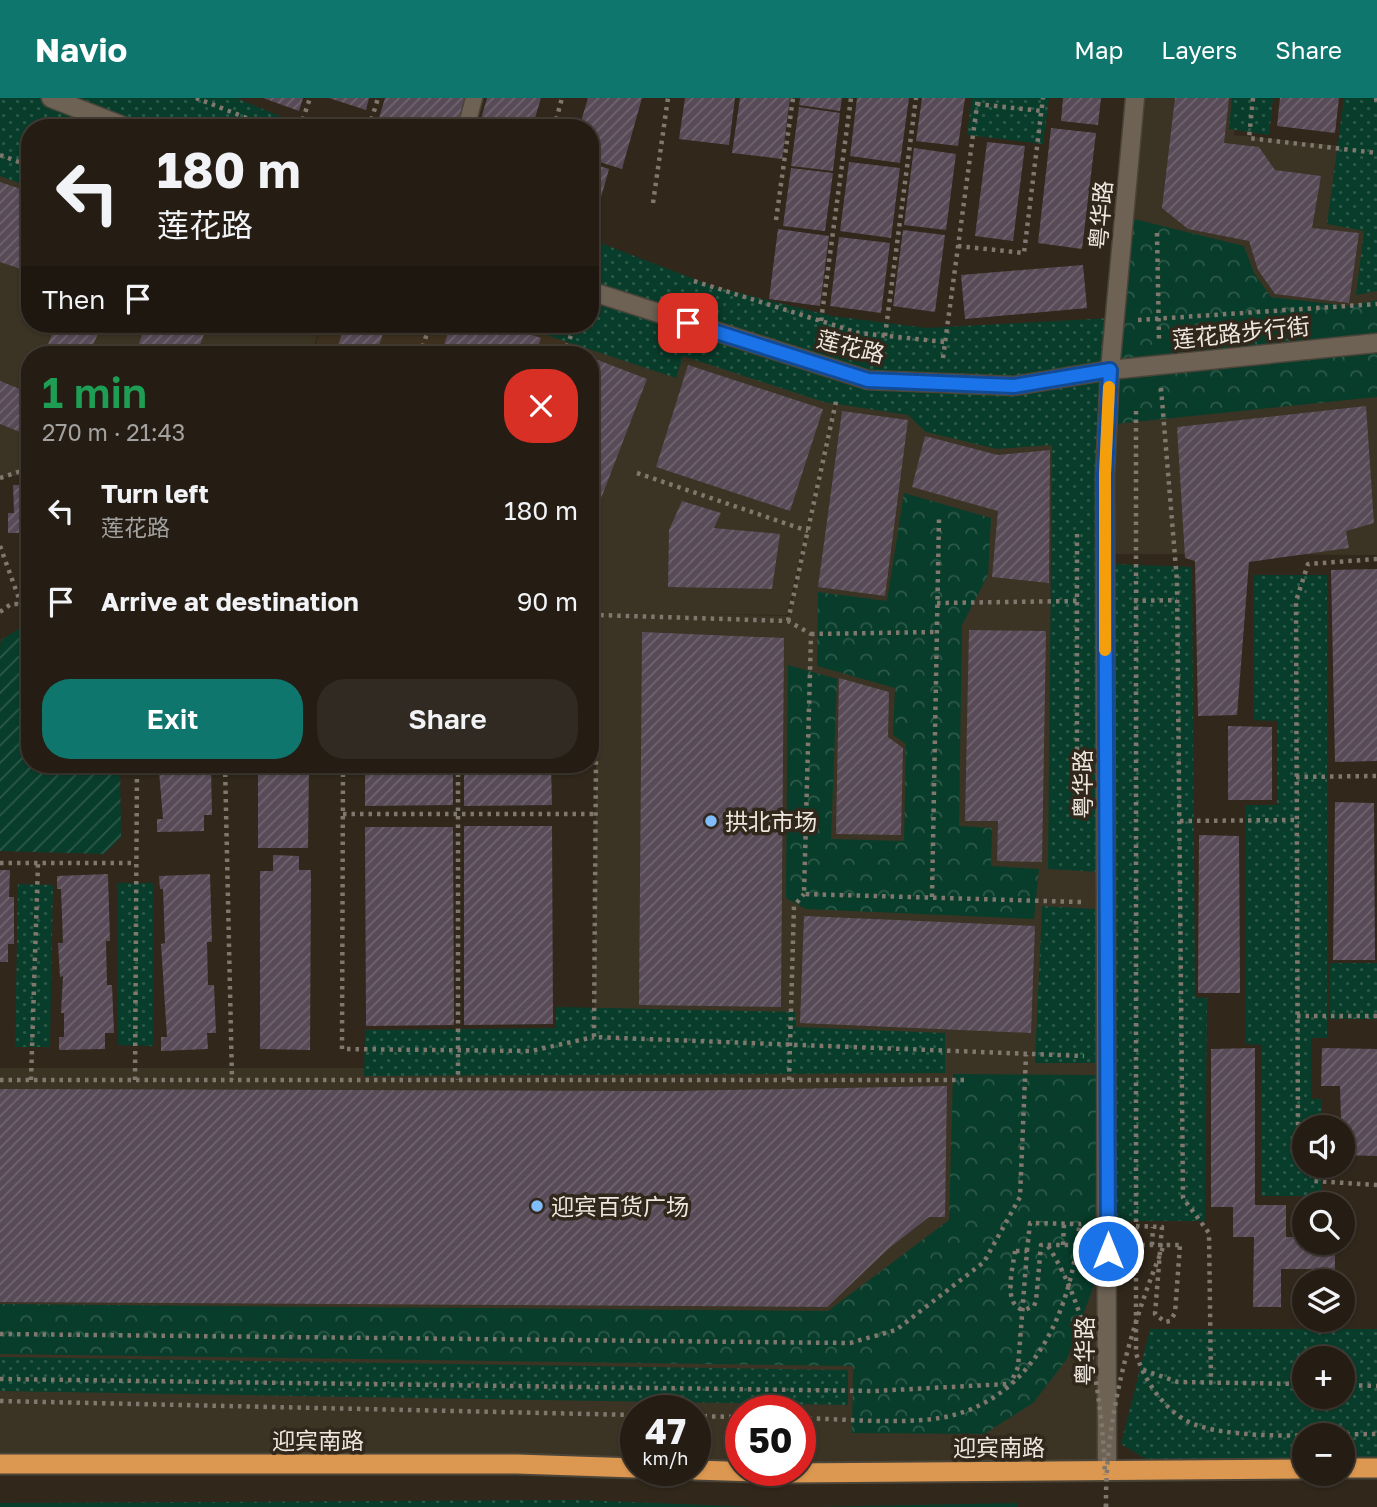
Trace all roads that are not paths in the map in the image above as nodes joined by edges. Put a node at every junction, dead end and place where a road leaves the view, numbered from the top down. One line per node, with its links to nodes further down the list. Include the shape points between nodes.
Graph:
1 (51, 98): 4 (street)
2 (474, 98): 5 (lane)
3 (1135, 98): 8 (street, 粤华路)
4 (105, 119)
5 (468, 119)
6 (599, 294): 8 (street, 莲花路, via 868,380 1014,386)
7 (1377, 343): 8 (street, 莲花路步行街)
8 (1110, 370): 15 (street, 粤华路, via 1105,474)
9 (0, 1464): 10 (highway, 迎宾南路)
10 (620, 1467)
11 (1292, 1468): 15 (highway, 迎宾南路)
12 (1355, 1468): 13 (highway)
13 (1377, 1468)
14 (711, 1471): 15 (highway, 迎宾南路)
15 (1107, 1471)

